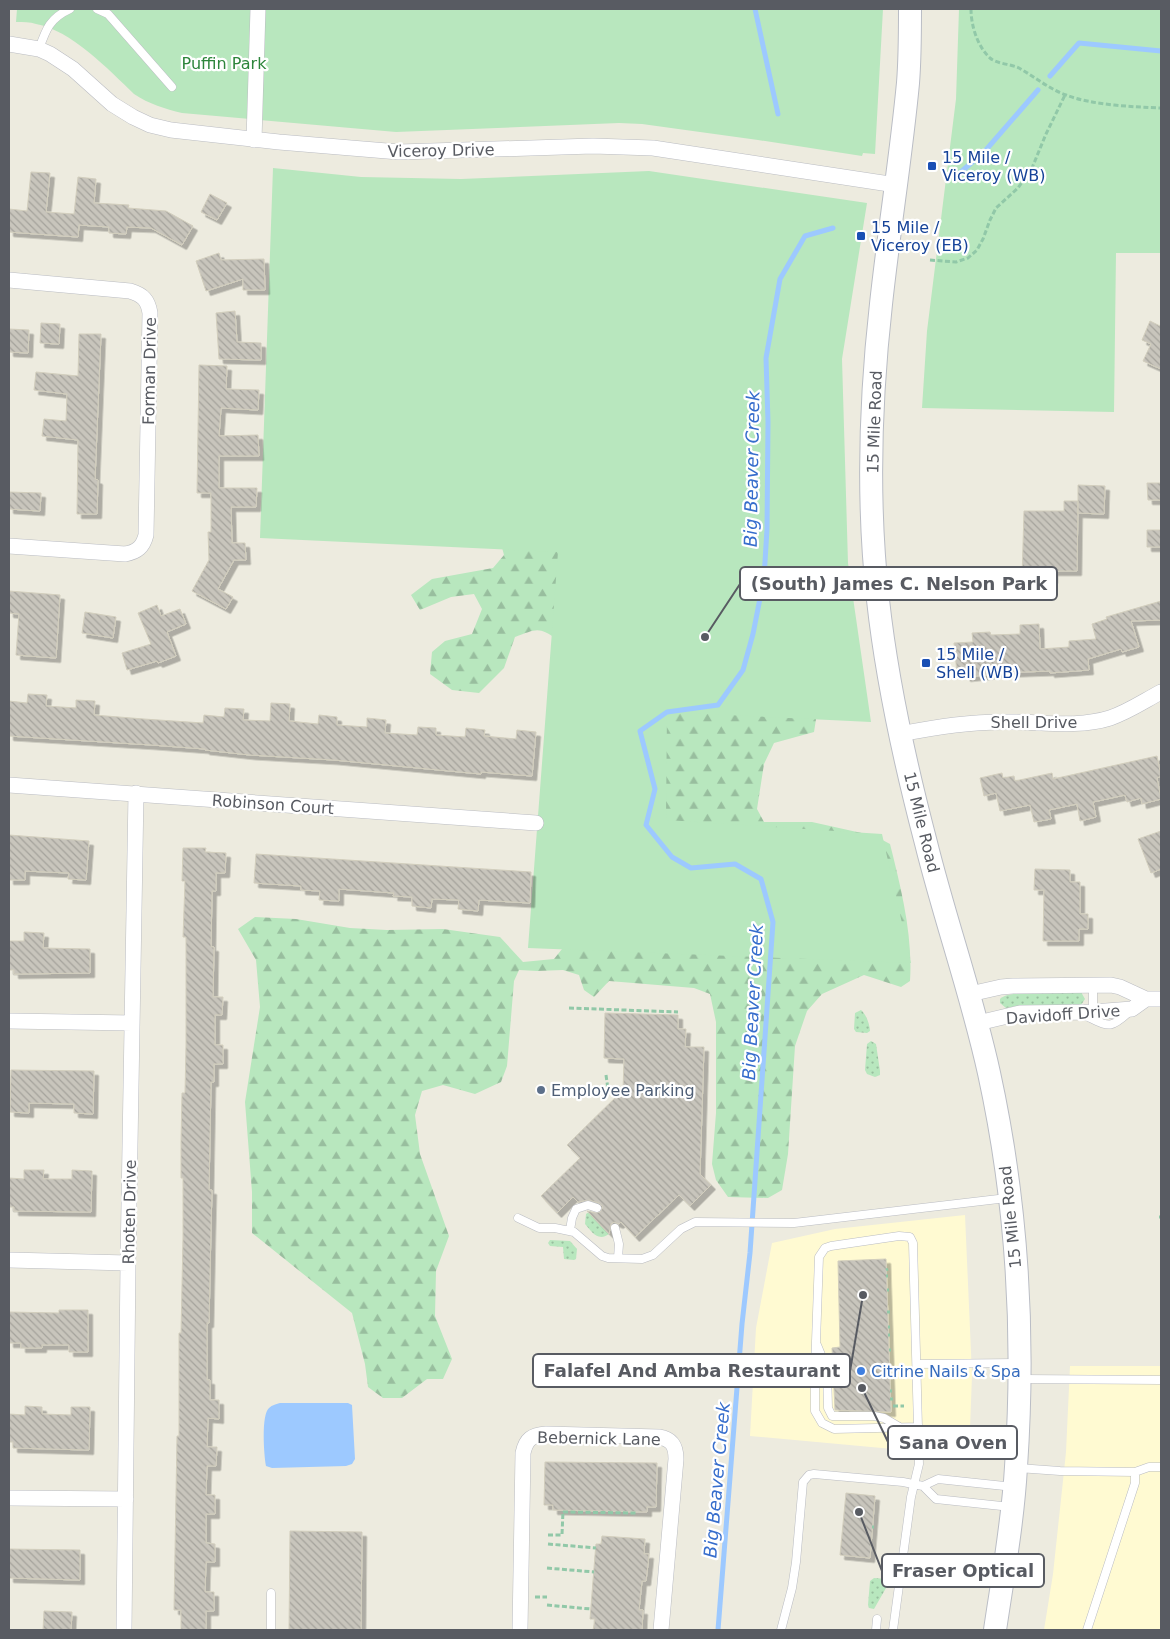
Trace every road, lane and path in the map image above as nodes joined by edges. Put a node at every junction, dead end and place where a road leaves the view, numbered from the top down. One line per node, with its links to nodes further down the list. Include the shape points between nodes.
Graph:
1 (70, 9): 7 (lane, via 53,19)
2 (98, 9): 8 (lane, via 108,14)
3 (258, 9): 11 (street)
4 (910, 9): 12 (main road, 15 Mile Road, via 908,77)
5 (970, 9): 9 (path, via 979,42 991,58 1017,67)
6 (9, 44): 7 (street, Viceroy Drive)
7 (39, 49): 11 (street, Viceroy Drive, via 73,69 112,104 150,125)
8 (172, 87)
9 (1065, 95): 10 (path, via 1087,101); 13 (path, via 1032,168 1018,188 996,208 977,250 956,262)
10 (1161, 108)
11 (254, 140): 12 (street, Viceroy Drive, via 399,152 593,146 653,148)
12 (896, 184): 17 (main road, 15 Mile Road, via 880,306 871,440 877,594)
13 (930, 260)
14 (9, 280): 15 (street, Forman Drive, via 130,291 145,298 150,313 144,542 134,552 125,554)
15 (9, 546)
16 (1161, 692): 17 (street, Shell Drive, via 1125,712 1100,720 977,722)
17 (900, 734): 22 (main road, 15 Mile Road, via 926,844)
18 (9, 785): 19 (street, Robinson Court)
19 (136, 793): 20 (street, Robinson Court); 29 (street, Rhoten Drive)
20 (536, 823)
21 (1092, 986): 22 (street, Davidoff Drive, via 1013,986); 23 (street, Davidoff Drive, via 1120,987); 27 (lane)
22 (970, 994): 30 (main road, 15 Mile Road)
23 (1146, 999): 24 (street, Davidoff Drive); 27 (street, Davidoff Drive, via 1132,1009)
24 (1161, 1000)
25 (569, 1008): 26 (path)
26 (678, 1012)
27 (1085, 1012): 30 (street, Davidoff Drive, via 1020,1013)
28 (9, 1021): 29 (street)
29 (132, 1023): 43 (street, Rhoten Drive)
30 (978, 1023): 36 (main road, 15 Mile Road, via 999,1125)
31 (606, 1075): 33 (path)
32 (567, 1089): 33 (path)
33 (611, 1090): 34 (path); 35 (path)
34 (623, 1090)
35 (616, 1097)
36 (1009, 1198): 41 (lane, via 794,1223 695,1222 681,1229 648,1258); 46 (main road, 15 Mile Road, via 1016,1268)
37 (597, 1208): 40 (lane, via 588,1205 576,1209)
38 (518, 1218): 40 (lane, via 539,1228)
39 (615, 1228): 41 (lane)
40 (570, 1230): 41 (lane, via 602,1256)
41 (618, 1258)
42 (9, 1260): 43 (street)
43 (128, 1263): 58 (street, Rhoten Drive)
44 (816, 1343): 45 (lane, via 819,1257 825,1248 906,1236 912,1239 914,1249); 51 (lane, via 827,1369 828,1408 832,1416 874,1416); 51 (lane, via 816,1410 822,1424 834,1429)
45 (917, 1364): 46 (lane); 50 (lane)
46 (1019, 1371): 47 (lane); 56 (main road, 15 Mile Road)
47 (1161, 1380)
48 (893, 1406): 49 (path)
49 (904, 1406)
50 (919, 1427): 51 (lane); 54 (lane, via 919,1464)
51 (901, 1428)
52 (1161, 1467): 53 (lane)
53 (1135, 1472): 56 (lane, via 1060,1471); 79 (lane, via 1135,1483)
54 (914, 1484): 55 (lane); 75 (lane, via 814,1474 805,1478 792,1588); 77 (lane)
55 (923, 1486): 56 (lane, via 938,1479); 56 (lane, via 936,1499)
56 (1014, 1487): 78 (main road, 15 Mile Road)
57 (9, 1498): 58 (street)
58 (126, 1499): 71 (street, Rhoten Drive)
59 (637, 1512): 60 (path, via 563,1511 562,1535)
60 (548, 1535)
61 (548, 1544): 62 (path)
62 (596, 1548)
63 (547, 1568): 64 (path)
64 (594, 1572)
65 (271, 1593): 72 (lane)
66 (532, 1597): 67 (path)
67 (547, 1598)
68 (546, 1605): 69 (path)
69 (591, 1609)
70 (877, 1619): 76 (lane)
71 (124, 1630)
72 (271, 1630)
73 (520, 1630): 74 (street, Bebernick Lane, via 523,1453 531,1437 546,1434 659,1437 673,1443 676,1459)
74 (660, 1630)
75 (781, 1630)
76 (876, 1630)
77 (893, 1630)
78 (996, 1630)
79 (1087, 1630)

